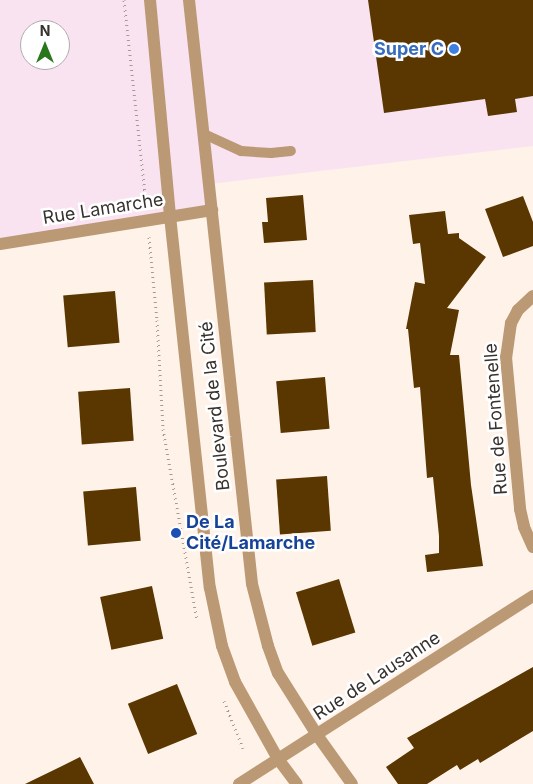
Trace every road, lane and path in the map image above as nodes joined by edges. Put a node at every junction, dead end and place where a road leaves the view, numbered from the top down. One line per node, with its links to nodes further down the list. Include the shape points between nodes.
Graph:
1 (124, 0): 8 (path)
2 (150, 0): 7 (street, Boulevard de la Cité)
3 (189, 0): 4 (street, Boulevard de la Cité)
4 (204, 134): 5 (lane, via 241,151); 6 (street, Boulevard de la Cité)
5 (291, 151)
6 (212, 210): 7 (street, Rue Lamarche); 15 (street, Boulevard de la Cité, via 252,584 278,673)
7 (170, 216): 8 (street, Rue Lamarche); 17 (street, Boulevard de la Cité, via 210,588 222,646 232,674)
8 (147, 220): 9 (street, Rue Lamarche); 13 (path, via 163,429)
9 (0, 244)
10 (533, 296): 11 (street, Rue de Fontenelle, via 510,323 506,356 520,509)
11 (533, 547)
12 (533, 596): 15 (street, Rue de Lausanne)
13 (199, 627)
14 (221, 693): 16 (path)
15 (317, 735): 17 (street, Rue de Lausanne); 20 (street, Boulevard de la Cité)
16 (243, 748)
17 (278, 759): 18 (street, Rue de Lausanne); 19 (street, Boulevard de la Cité)
18 (239, 784)
19 (297, 784)
20 (352, 784)

